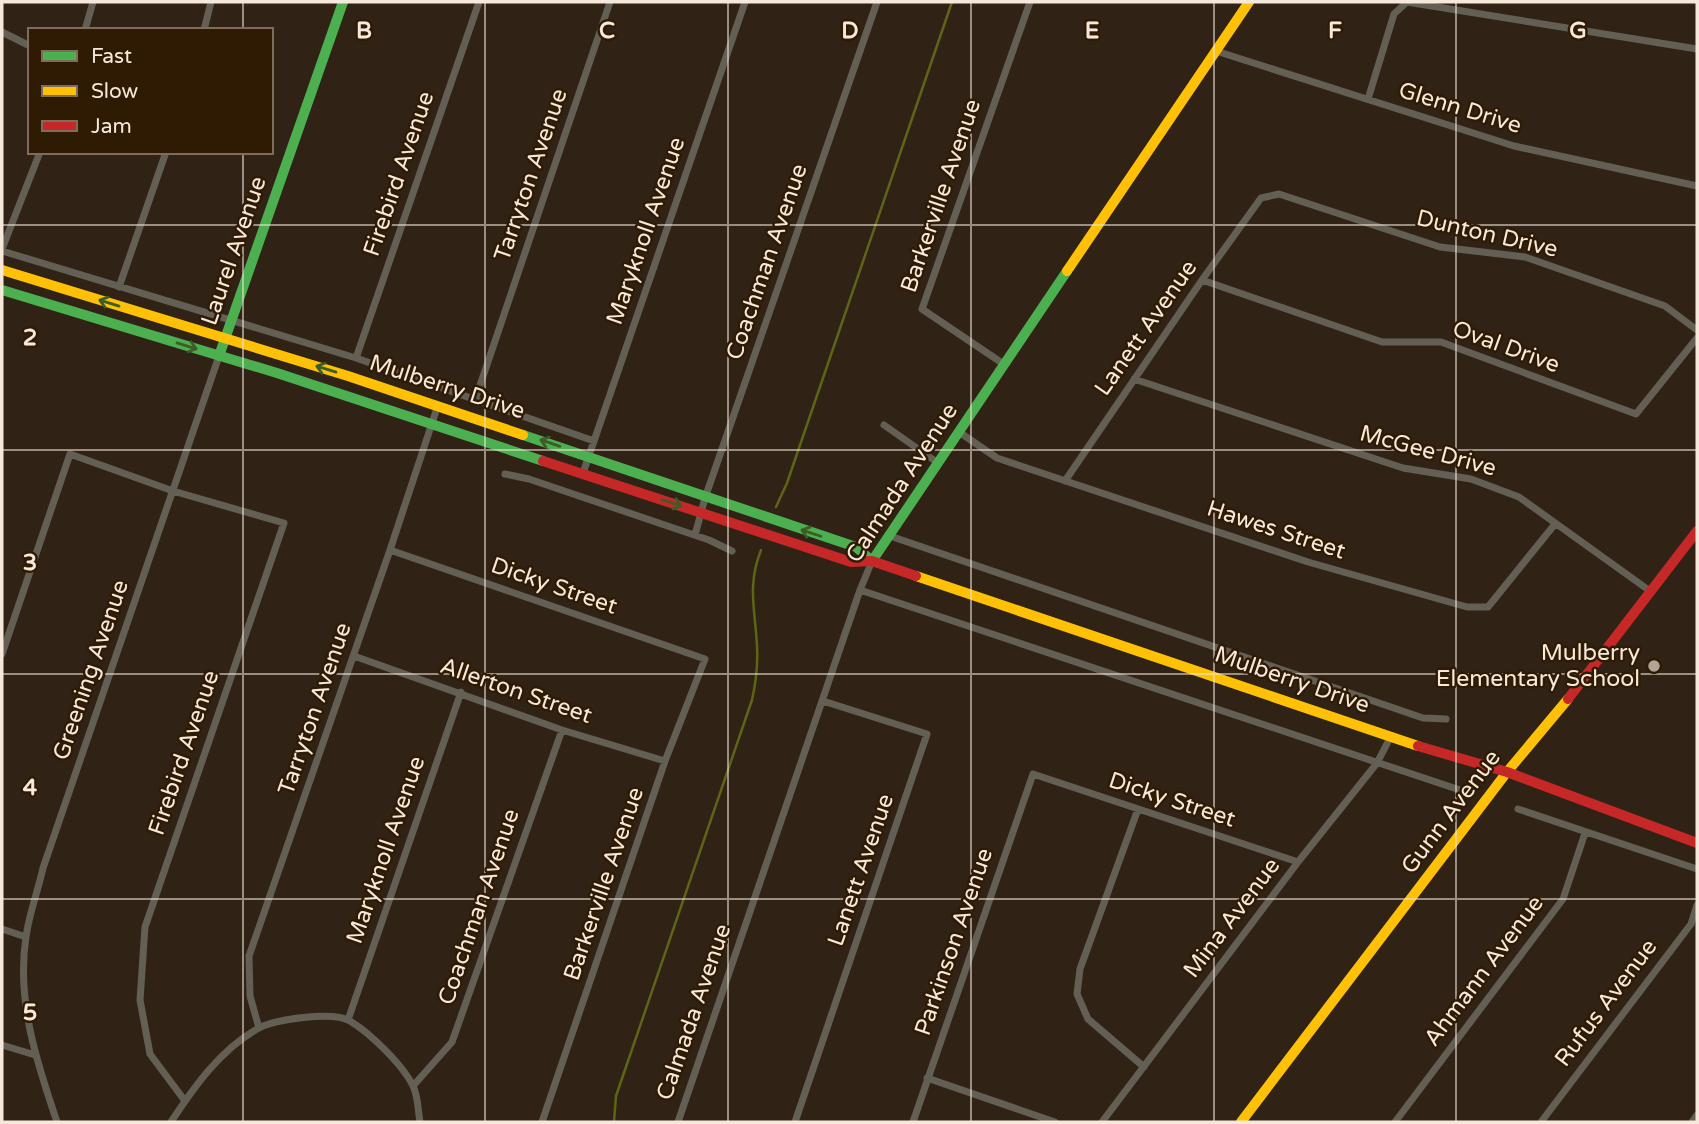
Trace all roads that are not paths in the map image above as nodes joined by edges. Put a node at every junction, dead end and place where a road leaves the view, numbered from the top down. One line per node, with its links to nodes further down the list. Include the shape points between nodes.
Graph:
1 (93, 2): 11 (street)
2 (211, 2): 12 (street)
3 (343, 2): 27 (main road, Laurel Avenue)
4 (479, 2): 32 (street, Firebird Avenue)
5 (610, 2): 35 (street, Tarryton Avenue)
6 (745, 2): 40 (street, Maryknoll Avenue)
7 (877, 2): 47 (street, Coachman Avenue)
8 (1030, 2): 33 (street, Barkerville Avenue, via 922,309)
9 (1249, 2): 16 (main road, Calmada Avenue)
10 (1407, 2): 15 (street); 17 (street, via 1394,14)
11 (86, 28)
12 (204, 28)
13 (2, 32): 14 (street)
14 (28, 45)
15 (1697, 49)
16 (1216, 51): 17 (street, Glenn Drive); 33 (main road, Calmada Avenue)
17 (1368, 99): 20 (street, Glenn Drive, via 1514,146)
18 (39, 154): 22 (street)
19 (165, 154): 25 (street)
20 (1697, 186)
21 (1261, 198): 24 (street, Lanett Avenue); 28 (street, Dunton Drive, via 1279,194 1440,247 1525,257 1665,306)
22 (2, 250): 25 (street)
23 (2, 270): 30 (main road, Mulberry Drive, one-way to 23)
24 (1202, 280): 29 (street, Oval Drive, via 1382,342 1441,342 1636,414); 34 (street, Lanett Avenue)
25 (119, 287): 27 (street)
26 (2, 290): 31 (main road, Mulberry Drive, one-way to 31)
27 (232, 321): 30 (main road, Laurel Avenue); 32 (street)
28 (1697, 330)
29 (1697, 338)
30 (226, 339): 31 (main road, Laurel Avenue); 36 (main road, Mulberry Drive, one-way to 30)
31 (219, 356): 37 (main road, Mulberry Drive); 46 (street, Greening Avenue)
32 (356, 358): 35 (street)
33 (1005, 365): 39 (main road, Calmada Avenue)
34 (1134, 379): 45 (street, Lanett Avenue); 49 (street, McGee Drive, via 1403,468 1471,479 1519,497)
35 (475, 400): 40 (street)
36 (438, 405): 37 (street, Tarryton Avenue); 41 (main road, Mulberry Drive, one-way to 36)
37 (431, 424): 43 (main road, Mulberry Drive); 53 (street, Tarryton Avenue)
38 (884, 425): 42 (street)
39 (959, 432): 42 (main road, Calmada Avenue); 45 (street, Hawes Street, via 997,458)
40 (594, 441): 41 (street, Maryknoll Avenue)
41 (589, 456): 43 (street, Maryknoll Avenue); 47 (main road, Mulberry Drive)
42 (938, 463): 52 (main road, Calmada Avenue)
43 (583, 473): 48 (main road, Mulberry Drive, one-way to 48)
44 (505, 474): 51 (street)
45 (1065, 481): 49 (street, Hawes Street, via 1308,562 1467,607 1488,607)
46 (173, 491): 58 (street, via 70,454); 79 (street, Greening Avenue, via 43,868); 87 (street, Firebird Avenue, via 284,523 145,927 140,1000 150,1054)
47 (705, 498): 48 (street, Coachman Avenue); 55 (main road, Mulberry Drive, one-way to 47, via 856,547)
48 (700, 512): 51 (street, Coachman Avenue); 55 (main road, Mulberry Drive, via 851,562)
49 (1555, 524): 57 (street, McGee Drive)
50 (1697, 531): 57 (main road, Gunn Avenue)
51 (695, 535): 54 (street)
52 (890, 536): 55 (main road, Calmada Avenue); 63 (street, via 1423,718)
53 (390, 550): 59 (street, Tarryton Avenue); 60 (street, Dicky Street)
54 (732, 551)
55 (872, 561): 56 (street, Calmada Avenue); 65 (main road, Mulberry Drive)
56 (860, 590): 62 (street, Calmada Avenue); 67 (street)
57 (1650, 591): 68 (main road, Gunn Avenue)
58 (2, 654)
59 (354, 656): 61 (street, Allerton Street); 81 (street, Tarryton Avenue, via 249,956 250,996)
60 (705, 659): 66 (street, Barkerville Avenue)
61 (461, 692): 64 (street, Allerton Street); 80 (street, Maryknoll Avenue)
62 (823, 701): 89 (street, Calmada Avenue); 94 (street, Lanett Avenue, via 928,734)
63 (1446, 719)
64 (562, 730): 66 (street, Allerton Street); 86 (street, Coachman Avenue, via 452,1042)
65 (1391, 736): 67 (street, Mina Avenue); 68 (main road, Mulberry Drive)
66 (665, 761): 93 (street, Barkerville Avenue)
67 (1377, 763): 70 (street); 75 (street, Mina Avenue)
68 (1507, 772): 74 (main road, Mulberry Drive); 98 (main road, Gunn Avenue)
69 (1033, 774): 72 (street, Dicky Street); 85 (street, Parkinson Avenue)
70 (1466, 792)
71 (1518, 809): 73 (street)
72 (1138, 810): 75 (street, Dicky Street); 84 (street, via 1080,969 1077,994 1088,1019)
73 (1585, 833): 76 (street); 99 (street, Ahmann Avenue, via 1563,899)
74 (1697, 843)
75 (1298, 862): 84 (street, Mina Avenue)
76 (1697, 869)
77 (1697, 905): 100 (street, Rufus Avenue, via 1690,924)
78 (2, 929): 79 (street)
79 (26, 937): 83 (street, Greening Avenue, via 23,989)
80 (348, 1020): 81 (street, via 298,1016); 86 (street, via 386,1049)
81 (258, 1028): 87 (street, via 223,1054)
82 (2, 1045): 83 (street)
83 (34, 1055): 90 (street, Greening Avenue)
84 (1144, 1067): 97 (street, Mina Avenue)
85 (927, 1078): 95 (street, Parkinson Avenue); 96 (street)
86 (414, 1086): 92 (street)
87 (185, 1101): 91 (street)
88 (1697, 1115): 101 (street)
89 (681, 1121)
90 (57, 1122)
91 (171, 1122)
92 (419, 1122)
93 (542, 1122)
94 (795, 1122)
95 (913, 1122)
96 (1055, 1122)
97 (1102, 1122)
98 (1241, 1122)
99 (1395, 1122)
100 (1541, 1122)
101 (1692, 1122)

